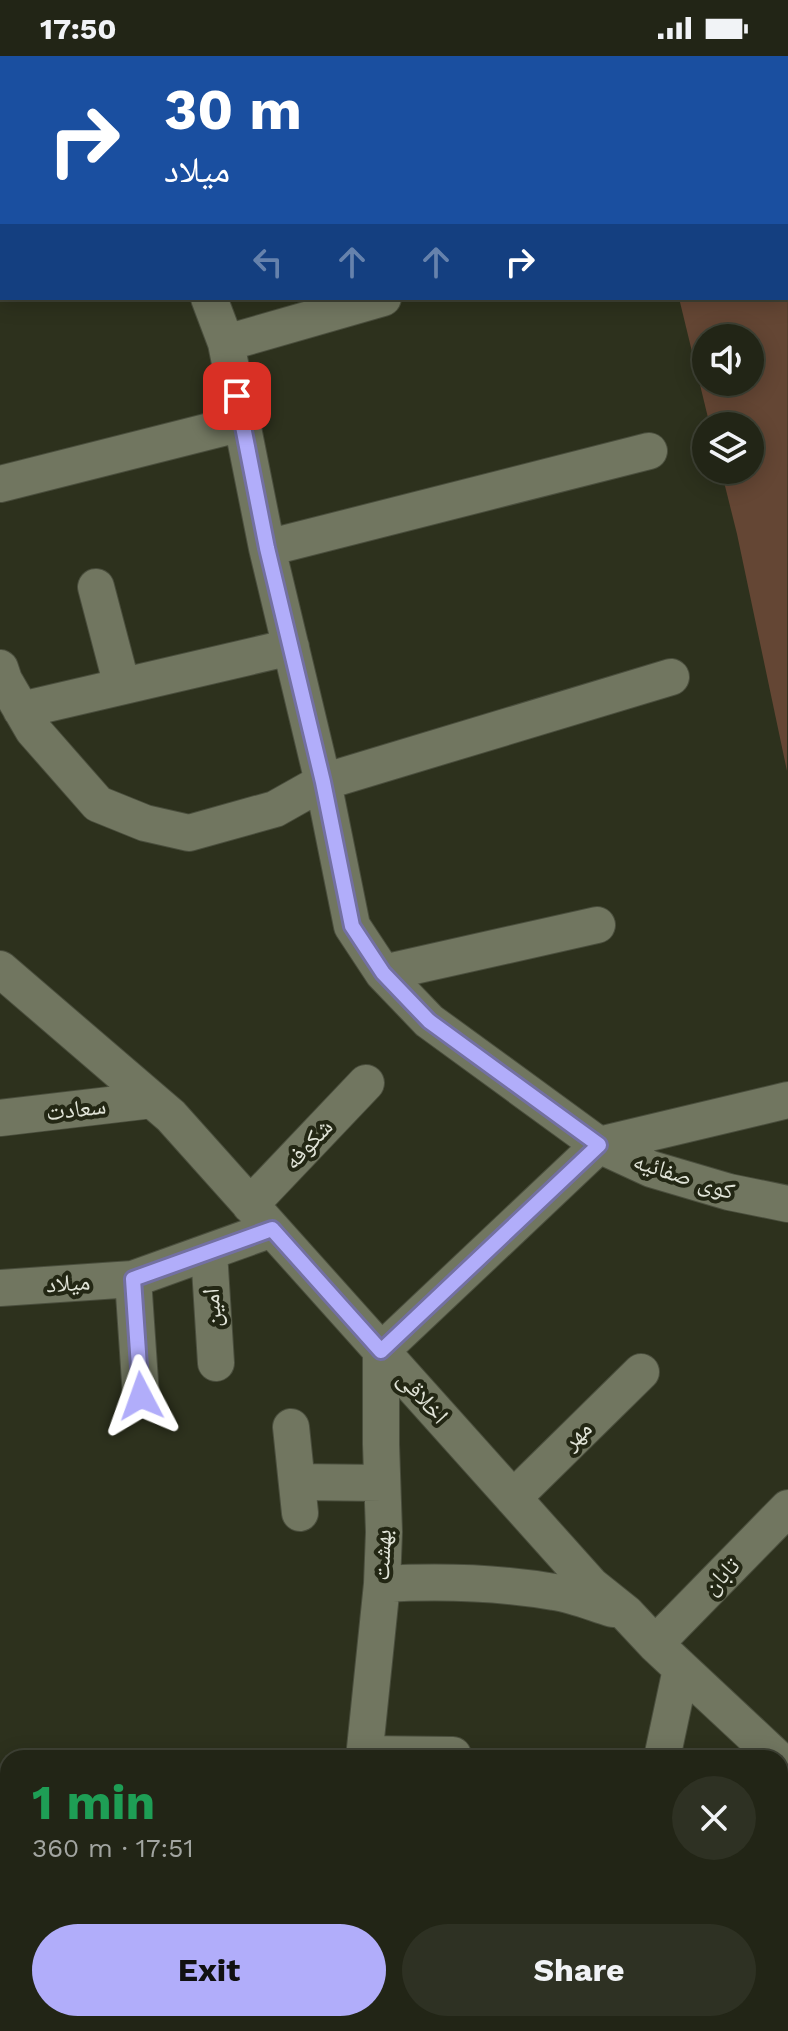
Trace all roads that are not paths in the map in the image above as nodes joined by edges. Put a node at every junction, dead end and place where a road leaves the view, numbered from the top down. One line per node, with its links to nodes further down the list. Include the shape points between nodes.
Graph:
1 (210, 300): 3 (street, کوی صفائیه)
2 (376, 300): 3 (street)
3 (226, 343): 4 (street, کوی صفائیه)
4 (242, 423): 6 (street); 7 (street, کوی صفائیه)
5 (649, 451): 7 (street)
6 (0, 484)
7 (267, 548): 9 (street, کوی صفائیه)
8 (96, 587): 12 (street)
9 (291, 647): 12 (street); 14 (street, کوی صفائیه)
10 (0, 668): 13 (street)
11 (671, 677): 14 (street)
12 (122, 686): 13 (street)
13 (21, 710): 14 (street, via 98,804 145,823 189,833 275,809)
14 (323, 782): 17 (street, کوی صفائیه, via 352,926)
15 (597, 925): 17 (street)
16 (0, 969): 19 (street, اخلاقی)
17 (383, 973): 22 (street, کوی صفائیه, via 429,1021)
18 (366, 1083): 24 (street, شکوفه)
19 (152, 1100): 21 (street, سعادت); 24 (street, اخلاقی)
20 (788, 1100): 22 (street)
21 (0, 1118)
22 (599, 1145): 23 (street, کوی صفائیه, via 651,1169); 28 (street)
23 (788, 1204)
24 (261, 1217): 25 (street, میلاد); 28 (street, اخلاقی)
25 (209, 1252): 26 (street, میلاد); 29 (street, امین)
26 (133, 1279): 27 (street, میلاد); 31 (street)
27 (0, 1288)
28 (381, 1351): 33 (street, بهشت); 34 (street, اخلاقی)
29 (216, 1363)
30 (641, 1372): 34 (street, مهر)
31 (141, 1396)
32 (291, 1427): 33 (street, via 298,1497)
33 (382, 1483): 36 (street, بهشت)
34 (513, 1498): 37 (street, اخلاقی, via 591,1585)
35 (788, 1508): 38 (street, تابان)
36 (382, 1584): 37 (street, via 482,1583 556,1592); 40 (street, بهشت)
37 (626, 1613): 38 (street, اخلاقی)
38 (655, 1644): 39 (street, اخلاقی)
39 (681, 1669): 41 (street); 42 (street, اخلاقی)
40 (365, 1750)
41 (664, 1750)
42 (769, 1750)

